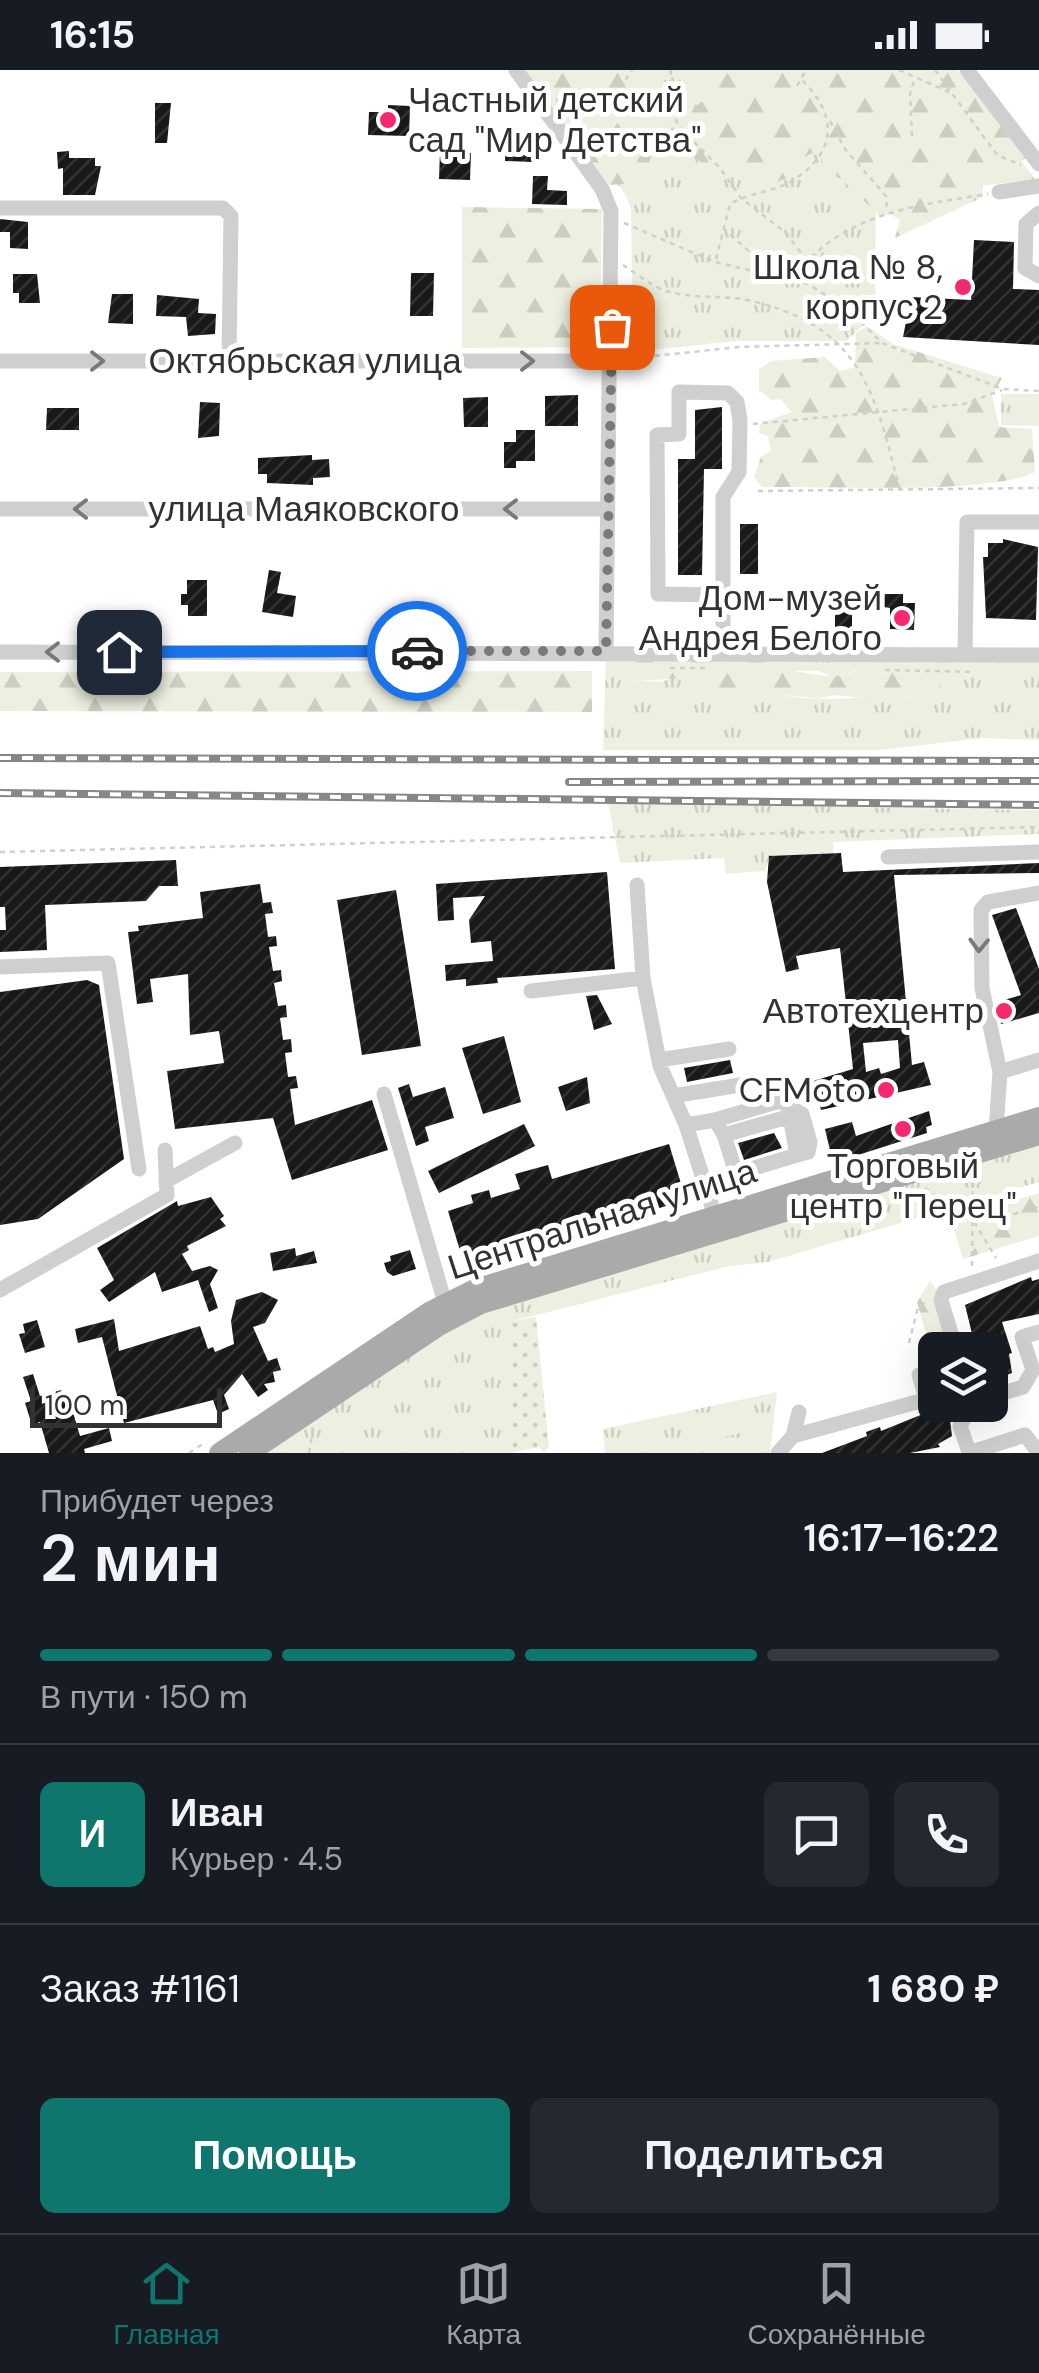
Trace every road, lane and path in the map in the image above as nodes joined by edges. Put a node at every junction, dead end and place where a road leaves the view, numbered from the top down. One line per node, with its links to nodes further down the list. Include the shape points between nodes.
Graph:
1 (516, 70): 24 (street, via 608,200)
2 (632, 70): 12 (path, via 603,114)
3 (672, 70): 18 (path, via 669,99 678,126)
4 (806, 70): 9 (path)
5 (899, 70): 8 (path)
6 (935, 70): 11 (path)
7 (967, 70): 15 (street)
8 (915, 77): 11 (path); 14 (path)
9 (802, 80): 10 (path); 13 (path, via 819,96)
10 (797, 86)
11 (952, 94): 15 (path, via 1000,159)
12 (545, 97)
13 (830, 121): 18 (path, via 825,149 790,182); 20 (path, via 845,150 886,196)
14 (912, 136)
15 (1034, 166)
16 (1039, 186): 17 (street)
17 (999, 192): 20 (path)
18 (741, 198): 23 (path, via 730,204); 25 (path, via 786,233)
19 (0, 208): 32 (street, via 222,208 231,216)
20 (886, 211): 25 (path, via 831,237)
21 (1039, 212): 27 (street, via 1026,224 1026,268)
22 (623, 222): 26 (path)
23 (723, 228): 25 (path, via 752,254); 26 (path)
24 (613, 260): 30 (path, via 668,292 798,314); 33 (street)
25 (807, 261): 28 (path)
26 (715, 262): 28 (path)
27 (1039, 276)
28 (808, 284): 29 (path, via 848,309)
29 (882, 343): 30 (path); 34 (path)
30 (838, 346): 33 (path, via 740,347); 36 (path, via 867,378)
31 (0, 361): 32 (street, Октябрьская улица, one-way to 32)
32 (229, 361): 33 (street, Октябрьская улица, one-way to 33, via 389,355)
33 (611, 361): 42 (street)
34 (1003, 390): 35 (path); 36 (path, via 964,404)
35 (1039, 391)
36 (880, 412): 37 (path); 39 (path)
37 (740, 425): 44 (street, via 739,472 723,497); 44 (street, via 737,402 728,393 679,392 680,434 658,434 658,594)
38 (1039, 488): 39 (path)
39 (900, 490): 40 (path)
40 (758, 491)
41 (0, 509): 42 (street, улица Маяковского, one-way to 41)
42 (608, 509): 45 (street)
43 (1039, 522): 48 (street, via 967,522)
44 (723, 595): 46 (street)
45 (606, 651): 46 (street); 47 (street, one-way to 47)
46 (722, 651): 48 (street)
47 (0, 652)
48 (965, 653): 49 (street)
49 (1039, 655)
50 (1039, 828): 51 (path)
51 (0, 852)
52 (1039, 852): 53 (street)
53 (888, 857)
54 (638, 885): 57 (street)
55 (1039, 893): 62 (street, one-way to 62, via 988,902 981,910 982,988)
56 (0, 967): 75 (street, via 108,963)
57 (643, 978): 58 (street); 60 (street)
58 (532, 990)
59 (729, 1048): 60 (street)
60 (659, 1060): 65 (street)
61 (1039, 1060): 62 (street)
62 (1000, 1072): 71 (street)
63 (740, 1085): 65 (street)
64 (384, 1094): 89 (street)
65 (673, 1096): 68 (street)
66 (1039, 1117): 71 (main road, Центральная улица)
67 (715, 1120): 68 (street); 70 (street); 74 (street, via 780,1101 802,1114 810,1142 808,1152)
68 (686, 1125): 78 (street)
69 (1039, 1134): 71 (main road, Центральная улица)
70 (724, 1136): 74 (street, via 784,1118 791,1122); 77 (street)
71 (998, 1138): 82 (main road, Центральная улица); 100 (main road, Центральная улица, via 480,1304)
72 (235, 1143): 80 (street)
73 (165, 1150): 80 (street)
74 (797, 1155): 77 (street)
75 (138, 1169)
76 (973, 1172): 83 (path)
77 (736, 1174): 78 (street)
78 (705, 1182): 82 (street)
79 (922, 1186): 83 (path)
80 (167, 1188): 87 (street)
81 (1039, 1206): 83 (path)
82 (716, 1216): 89 (main road, Центральная улица, via 476,1288)
83 (972, 1220): 85 (path); 86 (path)
84 (1039, 1261): 85 (street)
85 (1004, 1272): 86 (street)
86 (972, 1283): 88 (street)
87 (0, 1290)
88 (944, 1292): 90 (street); 92 (path, via 918,1307)
89 (446, 1303): 99 (main road, Центральная улица)
90 (951, 1332)
91 (1039, 1332): 93 (street, via 1022,1337 1033,1370 1023,1387)
92 (909, 1343)
93 (1008, 1392)
94 (918, 1401): 98 (street)
95 (799, 1412): 98 (street)
96 (962, 1422): 103 (street)
97 (313, 1428): 101 (path)
98 (793, 1436): 102 (street)
99 (219, 1453)
100 (249, 1453)
101 (309, 1453)
102 (778, 1453)
103 (969, 1453): 104 (street, via 1025,1435)
104 (1039, 1453)

